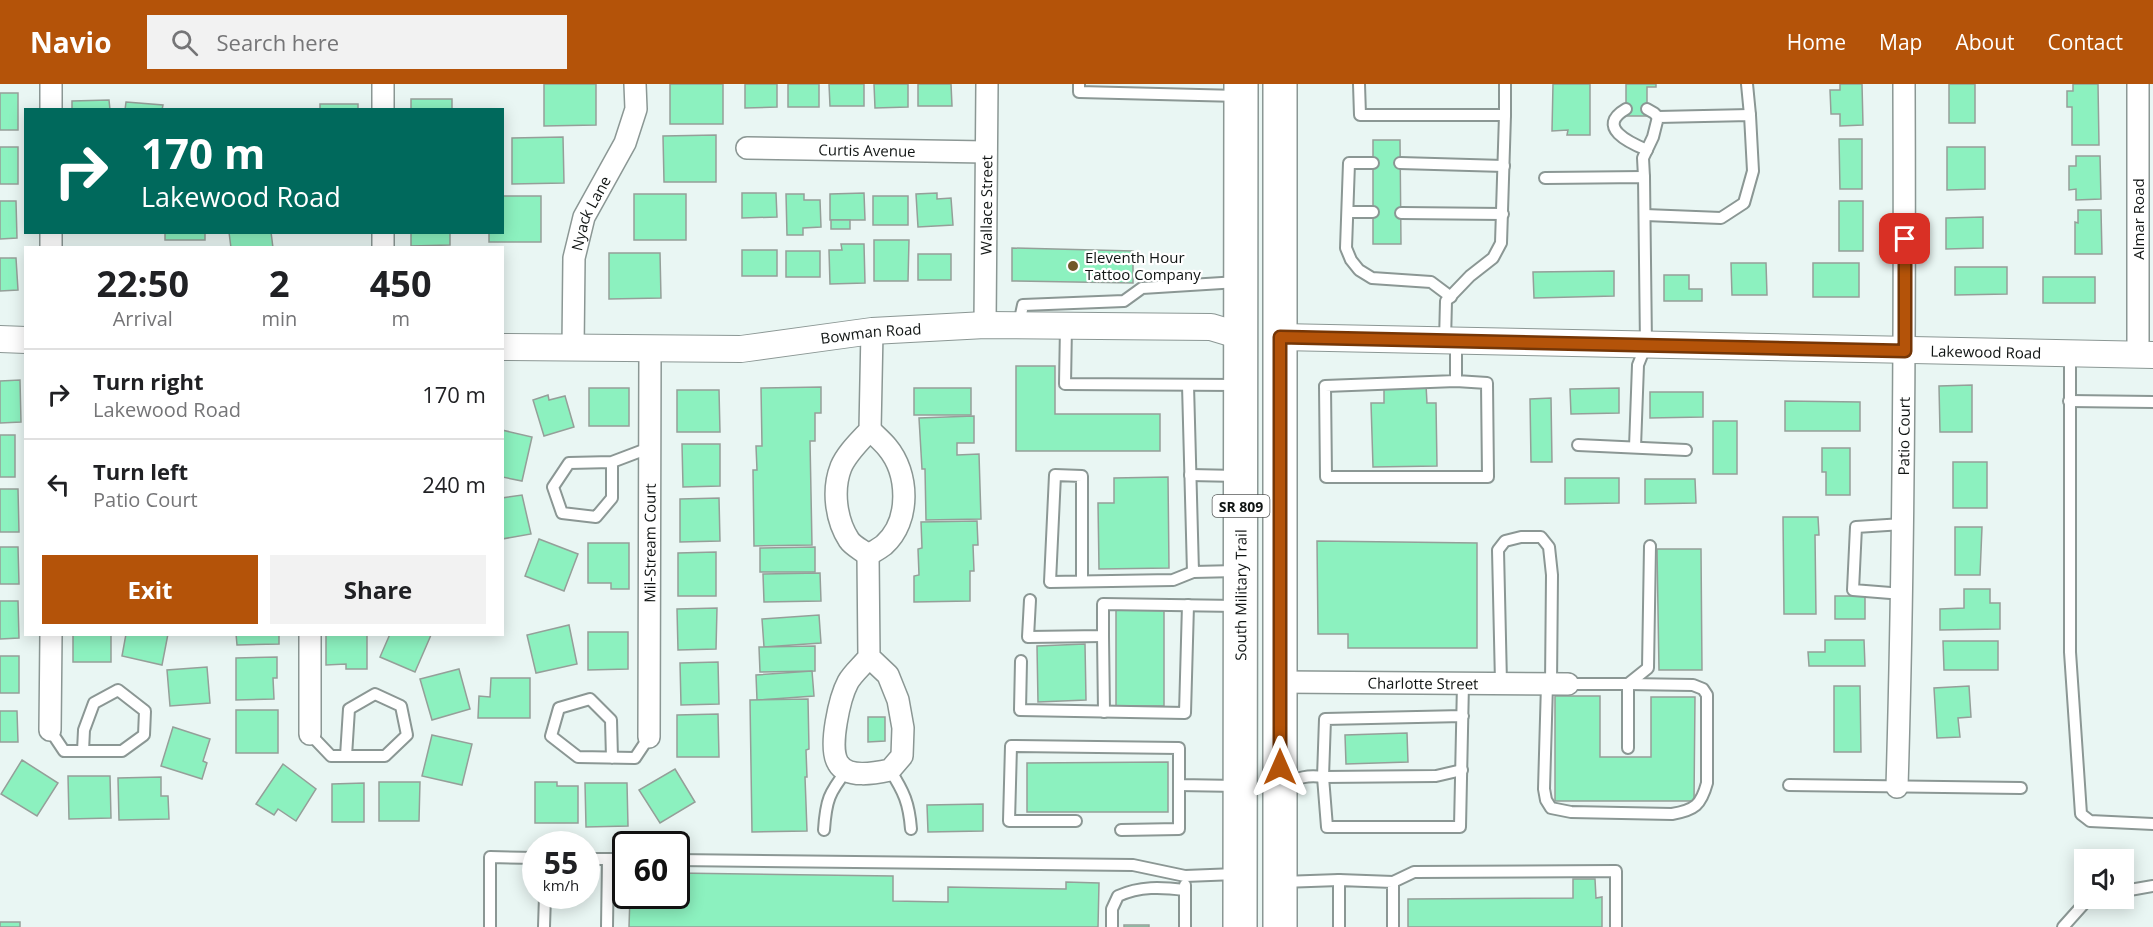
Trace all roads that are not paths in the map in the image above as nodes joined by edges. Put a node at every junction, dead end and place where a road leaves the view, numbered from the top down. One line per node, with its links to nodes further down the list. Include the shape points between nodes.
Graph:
1 (51, 84): 14 (street)
2 (383, 84): 15 (street)
3 (635, 84): 47 (street, Nyack Lane, via 636,109 625,143 584,216 574,258)
4 (987, 84): 23 (street, Wallace Street)
5 (1079, 84): 12 (lane, via 1078,92)
6 (1280, 84): 41 (main road, SR 809)
7 (1359, 84): 18 (lane, via 1360,115)
8 (1505, 84): 18 (lane)
9 (1747, 84): 19 (lane)
10 (1904, 84): 49 (street, Patio Court)
11 (2138, 84): 51 (street, Almar Road)
12 (1190, 89): 13 (lane)
13 (1241, 100): 34 (main road, South Military Trail / SR 809); 41 (main road, via 1249,146 1252,310 1266,330)
14 (51, 108)
15 (383, 108)
16 (1626, 109): 22 (lane, via 1614,123 1620,137)
17 (1647, 109): 20 (lane)
18 (1505, 115): 26 (lane)
19 (1750, 115): 20 (lane); 33 (lane, via 1753,171 1744,203 1721,218)
20 (1658, 117): 22 (lane)
21 (747, 148): 23 (street, Curtis Avenue)
22 (1647, 150): 27 (lane, via 1643,158)
23 (987, 152): 36 (street, Wallace Street)
24 (1373, 163): 29 (lane, via 1349,163)
25 (1400, 163): 26 (lane)
26 (1504, 166): 32 (lane)
27 (1644, 177): 28 (lane); 33 (lane)
28 (1545, 178)
29 (1348, 212): 30 (lane); 35 (lane, via 1346,249 1359,270 1372,278 1431,282)
30 (1373, 212)
31 (1401, 213): 32 (lane)
32 (1503, 214): 35 (lane, via 1502,243 1493,258)
33 (1645, 215): 45 (lane)
34 (1241, 281): 37 (lane, via 1142,288 1124,301 1023,304); 40 (main road, South Military Trail / SR 809)
35 (1451, 297): 44 (lane, via 1446,301)
36 (985, 325): 37 (street, Bowman Road); 39 (street, Bowman Road)
37 (1018, 326): 38 (street, Bowman Road)
38 (1066, 326): 40 (street, Bowman Road, via 1211,327); 53 (lane, via 1065,384)
39 (872, 331): 48 (street, Bowman Road, via 741,349); 57 (street)
40 (1241, 336): 54 (main road, South Military Trail / SR 809); 70 (main road, via 1257,357 1259,376 1260,554)
41 (1280, 337): 44 (street, Lakewood Road); 70 (main road, SR 809)
42 (0, 339): 43 (street)
43 (24, 340)
44 (1450, 341): 45 (street, Lakewood Road); 52 (lane)
45 (1646, 345): 49 (street, Lakewood Road); 59 (lane, via 1638,365)
46 (504, 347): 47 (street, Bowman Road)
47 (573, 348): 48 (street, Bowman Road)
48 (650, 349): 60 (street, Mil-Stream Court)
49 (1905, 351): 50 (street, Lakewood Road); 65 (street, Patio Court)
50 (2070, 354): 51 (street, Lakewood Road); 55 (lane)
51 (2145, 355)
52 (1456, 381): 52 (lane, via 1325,386 1326,477 1488,477 1487,383)
53 (1188, 385): 54 (lane); 63 (lane)
54 (1241, 386): 64 (main road, South Military Trail / SR 809)
55 (2069, 401): 56 (lane); 106 (lane, via 2070,652 2081,814 2090,820)
56 (2153, 402)
57 (870, 430): 67 (street, via 842,466 837,492 838,511 850,542); 67 (street, via 888,447 901,470 905,501 898,524 884,545)
58 (1578, 445): 59 (lane)
59 (1635, 447): 61 (lane)
60 (649, 448): 62 (lane); 90 (street, Mil-Stream Court)
61 (1686, 450)
62 (612, 462): 62 (lane, via 569,463 553,487 562,513 596,517 612,498)
63 (1190, 475): 64 (lane); 69 (lane)
64 (1241, 476): 68 (main road, South Military Trail / SR 809)
65 (1904, 524): 72 (street, Patio Court); 72 (lane, via 1856,527 1853,590)
66 (1650, 546): 85 (lane, via 1648,668)
67 (868, 555): 79 (street)
68 (1241, 571): 69 (lane); 75 (main road, South Military Trail / SR 809)
69 (1193, 572): 71 (lane, via 1173,580)
70 (1280, 579): 81 (main road, SR 809)
71 (1082, 581): 71 (lane, via 1050,582 1054,475 1082,476)
72 (1903, 594): 102 (street, Patio Court)
73 (1030, 600): 78 (lane, via 1028,637)
74 (1188, 605): 75 (lane); 78 (lane, via 1103,604); 86 (lane, via 1185,713)
75 (1241, 606): 100 (main road, South Military Trail / SR 809); 118 (main road, via 1252,621 1253,846)
76 (51, 636): 88 (street)
77 (310, 636): 89 (street)
78 (1103, 636): 86 (lane)
79 (869, 657): 95 (street, via 849,680 835,728 838,763); 96 (street, via 888,675 898,700 902,756)
80 (1021, 660): 86 (lane, via 1020,710)
81 (1279, 682): 82 (street, Charlotte Street); 104 (main road, SR 809)
82 (1463, 683): 83 (street, Charlotte Street); 87 (lane)
83 (1501, 683): 84 (street, Charlotte Street); 84 (lane, via 1498,550 1506,541 1541,537 1550,547)
84 (1555, 684): 85 (lane); 85 (lane, via 1544,789 1551,808 1571,812 1687,812 1704,796 1707,783 1707,695 1693,685)
85 (1628, 684): 91 (lane)
86 (1104, 712)
87 (1463, 716): 97 (lane); 98 (lane, via 1325,719)
88 (51, 730): 92 (lane, via 64,751)
89 (310, 734): 93 (lane, via 331,756)
90 (649, 738): 94 (lane, via 634,758)
91 (1628, 748)
92 (83, 751): 92 (lane, via 122,751 144,735 145,711 118,690 94,702 84,730)
93 (346, 756): 93 (lane, via 385,756 408,735 401,706 375,694 349,709)
94 (612, 758): 94 (lane, via 578,757 551,736 559,708 591,699 611,720)
95 (847, 770): 96 (street); 108 (lane, via 830,792)
96 (890, 770): 107 (lane, via 905,794)
97 (1462, 770): 98 (lane, via 1436,776); 98 (lane, via 1460,827 1327,826)
98 (1323, 777): 104 (lane, via 1296,778)
99 (1179, 785): 100 (lane); 105 (lane, via 1179,748 1011,746 1009,821); 109 (lane, via 1179,829)
100 (1241, 786): 115 (main road, South Military Trail / SR 809)
101 (1789, 786): 102 (lane)
102 (1897, 787): 103 (lane)
103 (2021, 788)
104 (1280, 789): 118 (main road, SR 809)
105 (1076, 821)
106 (2153, 825)
107 (911, 829)
108 (824, 830)
109 (1121, 830)
110 (522, 858): 125 (lane, via 490,857)
111 (600, 859): 112 (lane)
112 (608, 859): 113 (lane); 127 (lane)
113 (612, 859)
114 (690, 860): 116 (lane, via 1133,865)
115 (1240, 874): 116 (lane); 130 (main road, South Military Trail / SR 809)
116 (1185, 876): 122 (lane)
117 (1339, 880): 118 (lane); 119 (lane); 132 (lane)
118 (1280, 882): 131 (main road, SR 809)
119 (1394, 882): 133 (lane); 134 (lane, via 1414,872 1616,871)
120 (2153, 886): 121 (lane)
121 (2134, 889)
122 (1185, 890): 128 (lane, via 1133,888 1118,896 1112,909); 129 (lane)
123 (545, 909): 126 (lane)
124 (2079, 909): 135 (lane)
125 (490, 927)
126 (544, 927)
127 (607, 927)
128 (1112, 927)
129 (1185, 927)
130 (1240, 927)
131 (1280, 927)
132 (1339, 927)
133 (1393, 927)
134 (1616, 927)
135 (2063, 927)

